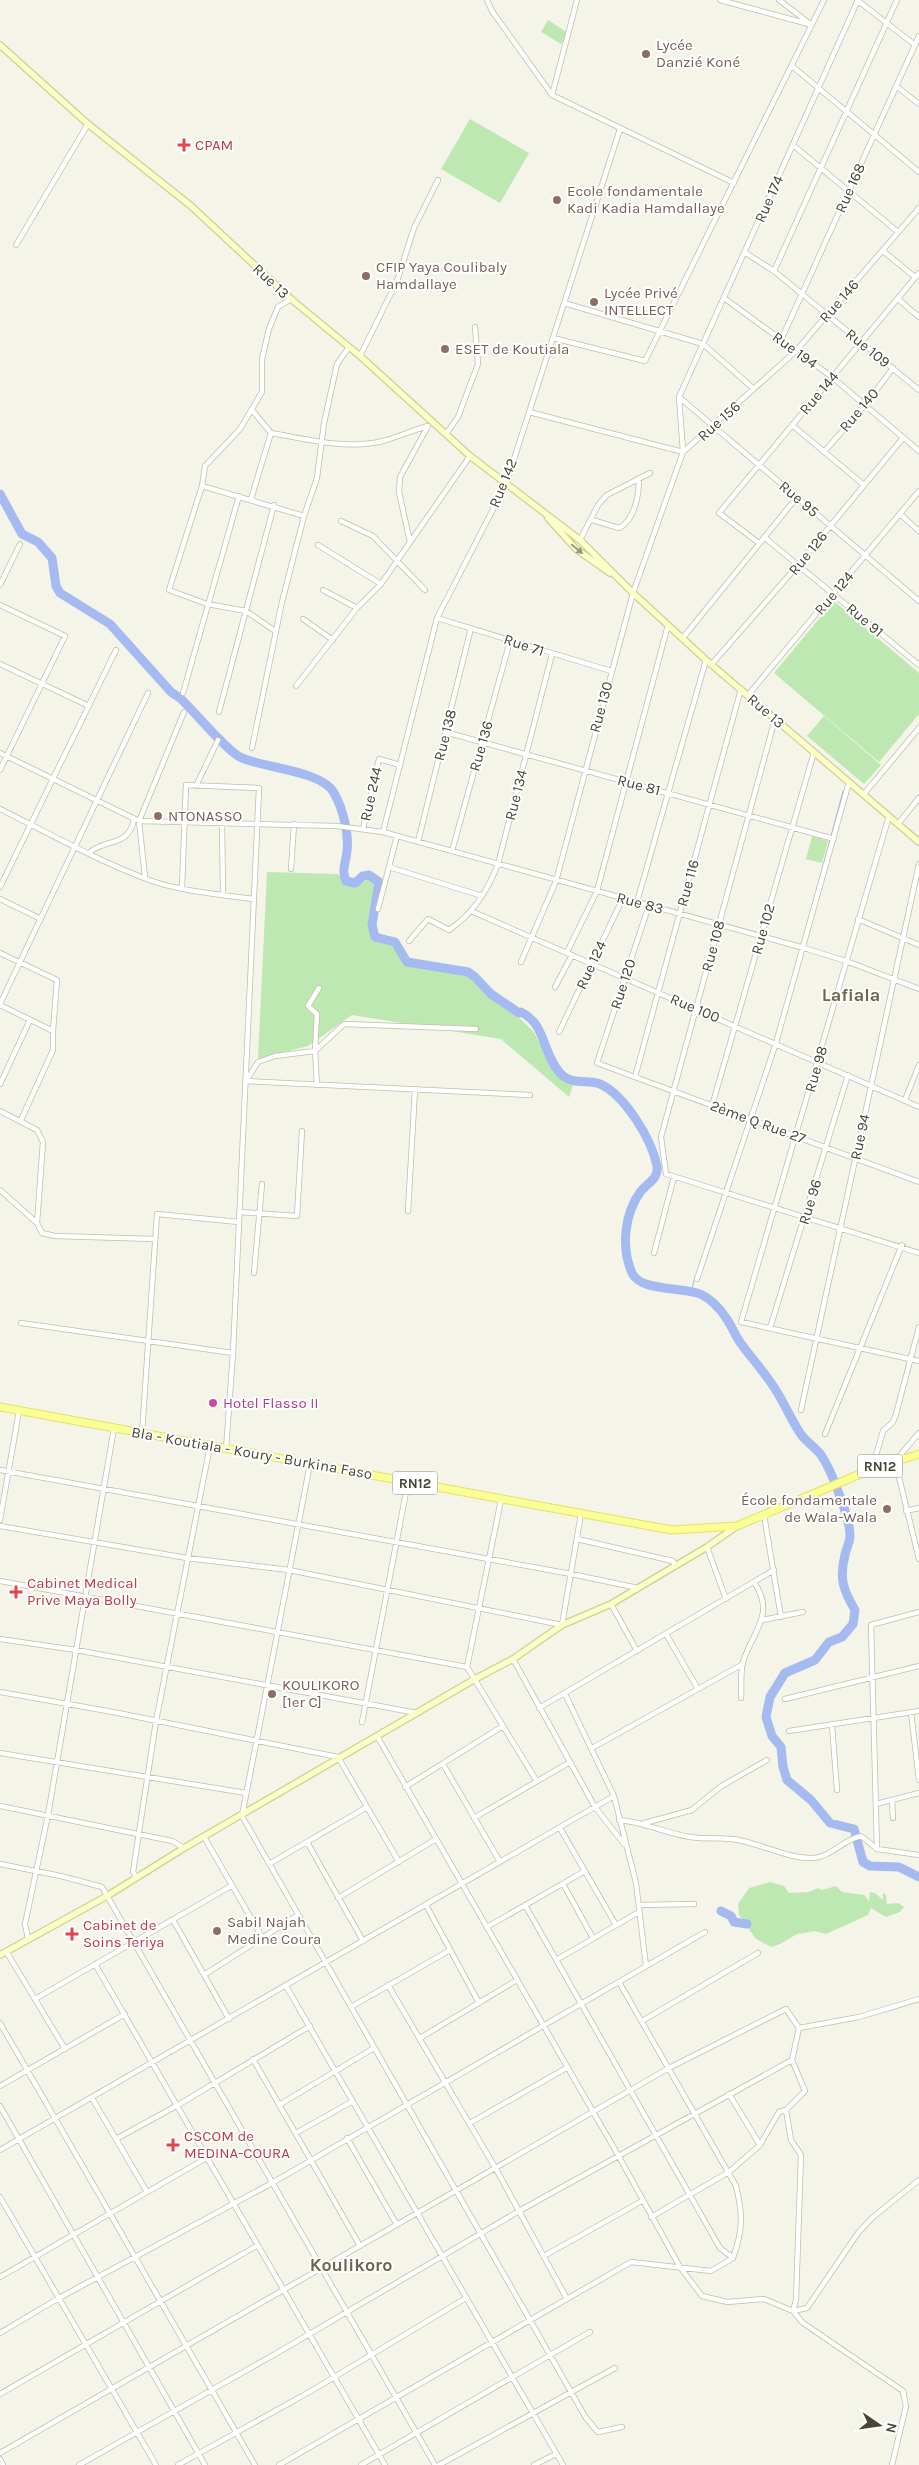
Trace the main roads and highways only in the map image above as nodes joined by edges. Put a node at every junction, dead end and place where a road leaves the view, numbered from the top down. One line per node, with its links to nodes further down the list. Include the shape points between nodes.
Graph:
1 (0, 1407): 2 (main road, Bla - Koutiala - Koury - Burkina Faso / RN12, via 672,1530 737,1526 872,1469)
2 (919, 1454)

